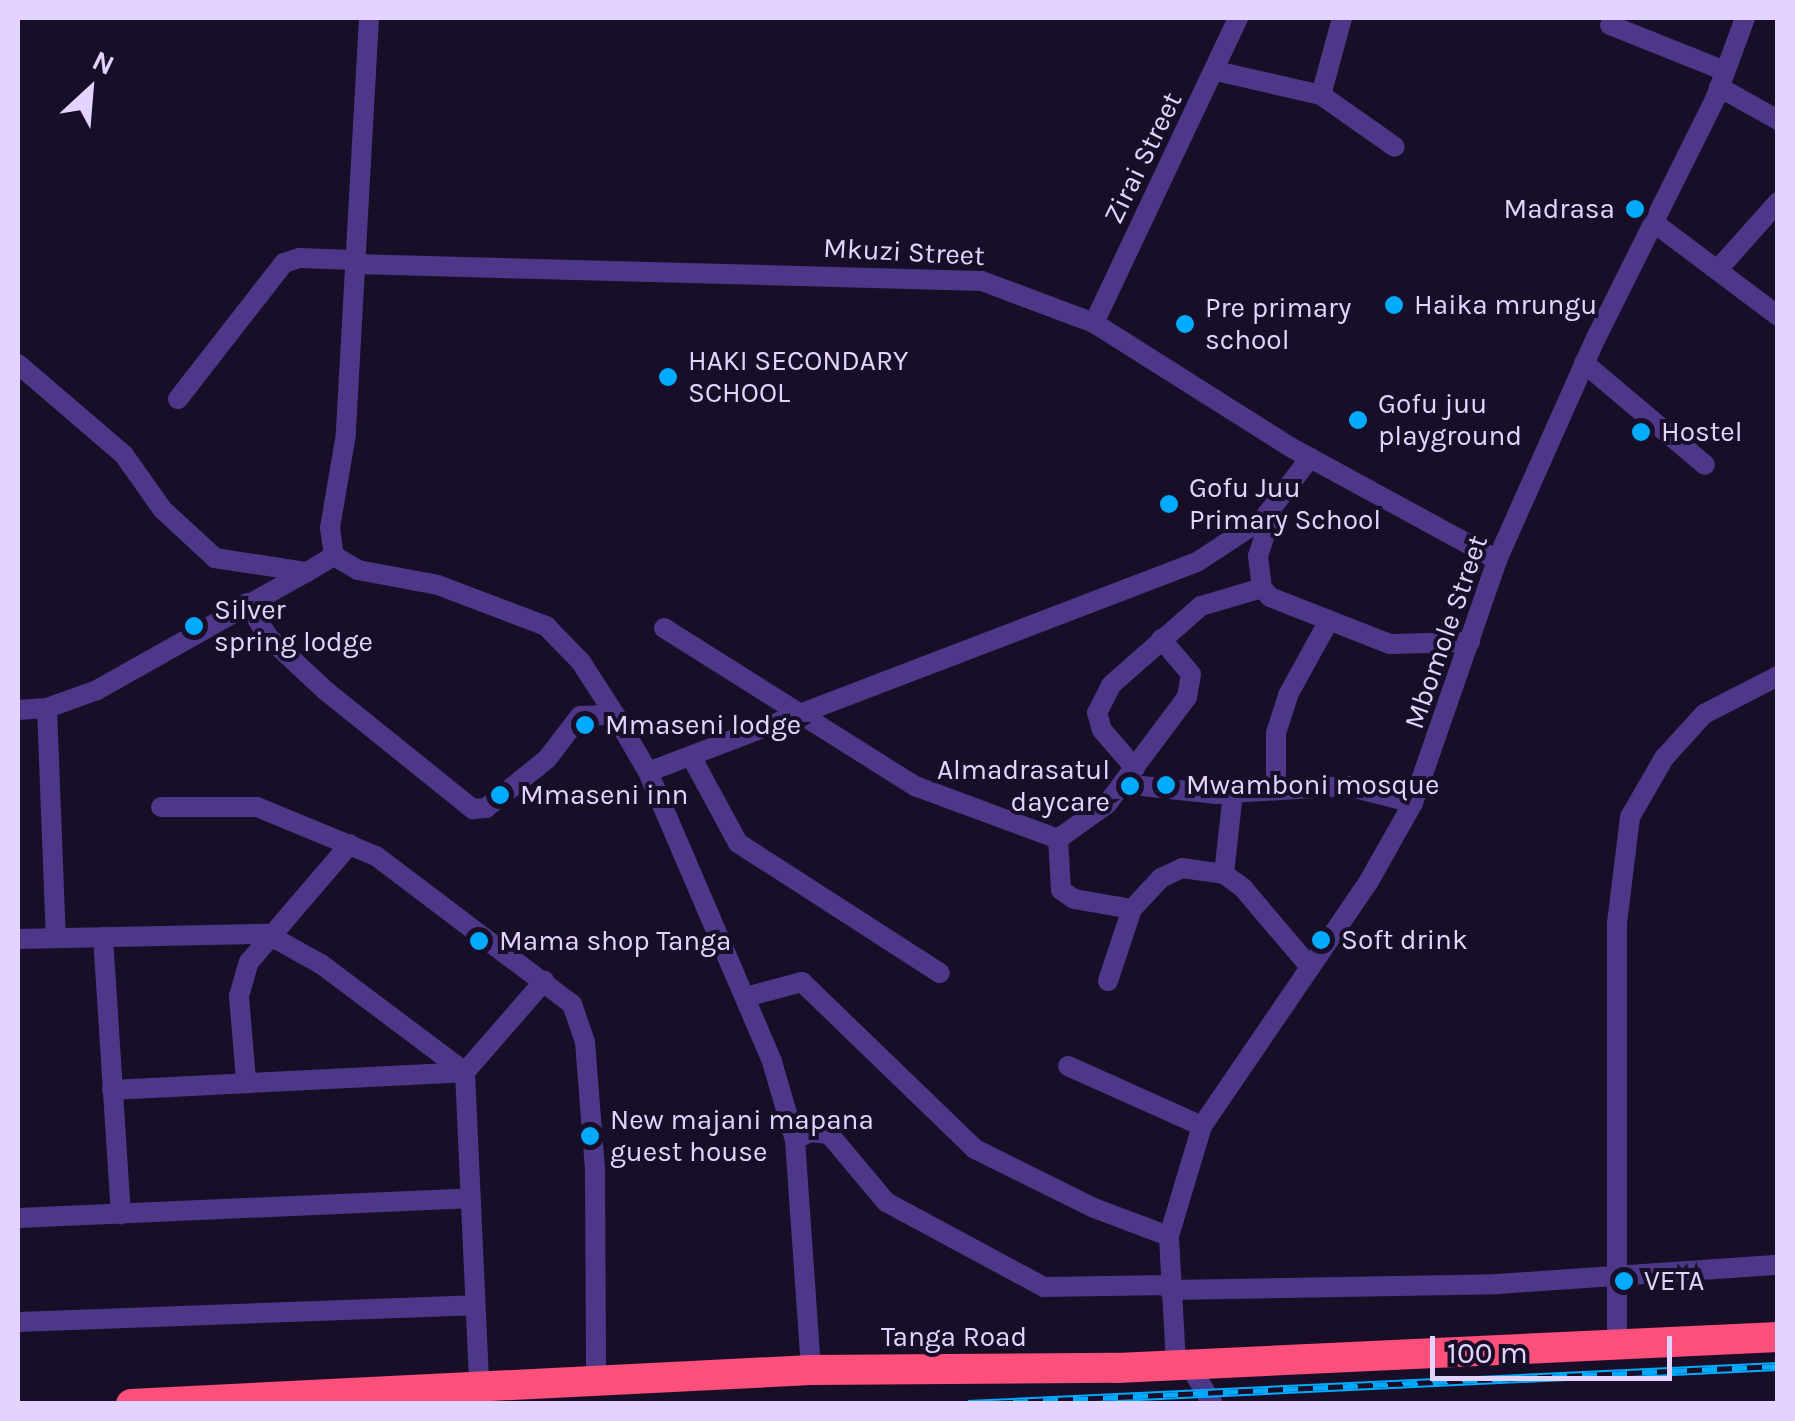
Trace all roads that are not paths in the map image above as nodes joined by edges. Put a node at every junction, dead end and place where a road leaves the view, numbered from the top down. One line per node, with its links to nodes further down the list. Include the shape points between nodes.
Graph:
1 (369, 18): 13 (street)
2 (1238, 18): 6 (street, Zirai Street)
3 (1342, 18): 8 (street)
4 (1745, 18): 7 (street, Mbomole Street)
5 (1610, 25): 7 (street)
6 (1216, 71): 8 (street); 16 (street, Zirai Street)
7 (1722, 79): 9 (street); 12 (street, Mbomole Street)
8 (1321, 95): 10 (street)
9 (1778, 120)
10 (1395, 147)
11 (1778, 202): 14 (street)
12 (1657, 225): 14 (street); 18 (street, Mbomole Street)
13 (355, 262): 16 (street, Mkuzi Street, via 982,281); 19 (street, Mkuzi Street, via 299,258 284,264); 23 (street, via 346,434 330,528)
14 (1720, 267): 15 (street)
15 (1778, 316)
16 (1094, 323): 20 (street, Mkuzi Street)
17 (18, 364): 25 (street, via 124,455 163,510 215,558)
18 (1584, 364): 21 (street); 24 (street, Mbomole Street)
19 (178, 398)
20 (1310, 458): 22 (street); 24 (street, Mkuzi Street)
21 (1705, 465)
22 (1274, 507): 26 (street, via 1258,556); 36 (street, via 1197,562)
23 (334, 556): 25 (street); 35 (street, via 358,570 438,585 546,626 581,662)
24 (1497, 560): 31 (street, Mbomole Street)
25 (306, 572): 27 (street)
26 (1262, 588): 28 (street); 30 (street, via 1201,606)
27 (247, 603): 33 (street, via 97,690); 35 (street, via 268,637 326,691 473,809 486,808 547,759 580,716)
28 (1326, 624): 31 (street, via 1390,644); 40 (street, via 1276,733)
29 (664, 628): 36 (street)
30 (1161, 639): 39 (street, via 1193,682); 39 (street, via 1111,685 1096,713)
31 (1470, 642): 42 (street, Mbomole Street)
32 (1778, 676): 68 (street, via 1704,714 1664,758 1630,817 1617,922)
33 (47, 708): 34 (street); 50 (street)
34 (18, 710)
35 (615, 715): 38 (street)
36 (800, 718): 37 (street); 44 (street, via 915,786)
37 (692, 758): 38 (street); 53 (street, via 738,843)
38 (648, 772): 56 (street)
39 (1129, 776): 41 (street); 44 (street, via 1106,804)
40 (1276, 787): 41 (street); 42 (street, via 1347,786)
41 (1233, 793): 46 (street)
42 (1413, 803): 52 (street, Mbomole Street)
43 (161, 807): 45 (street, via 257,807)
44 (1058, 840): 47 (street, via 1062,890 1074,899)
45 (350, 844): 48 (street); 54 (street, via 376,856)
46 (1224, 874): 47 (street, via 1182,868 1161,878); 52 (street)
47 (1132, 909): 55 (street)
48 (267, 934): 49 (street); 58 (street, via 321,964); 59 (street, via 239,996)
49 (103, 937): 50 (street); 60 (street)
50 (56, 938): 51 (street)
51 (18, 939)
52 (1310, 967): 61 (street, Mbomole Street)
53 (940, 973)
54 (544, 981): 58 (street); 76 (street, via 572,1004 585,1042 598,1245)
55 (1108, 981)
56 (746, 997): 62 (street); 66 (street, via 802,982 976,1149 1094,1208)
57 (1068, 1066): 61 (street)
58 (465, 1072): 59 (street); 63 (street)
59 (246, 1080): 60 (street)
60 (112, 1090): 64 (street)
61 (1202, 1126): 66 (street, Mbomole Street)
62 (794, 1140): 69 (street, via 810,1132 829,1134 900,1212 1044,1287); 75 (street)
63 (468, 1198): 64 (street); 70 (street)
64 (122, 1214): 65 (street)
65 (18, 1218)
66 (1169, 1236): 69 (street, Mbomole Street)
67 (1778, 1264): 68 (street)
68 (1617, 1276): 69 (street); 73 (street)
69 (1169, 1287): 74 (street, Mbomole Street)
70 (475, 1305): 71 (street); 77 (street)
71 (18, 1322)
72 (1778, 1337): 73 (highway, Tanga Road)
73 (1617, 1344): 74 (highway, Tanga Road)
74 (1182, 1363): 75 (highway, Tanga Road); 79 (street)
75 (811, 1370): 76 (highway, Tanga Road)
76 (596, 1385): 77 (highway, Tanga Road)
77 (480, 1396): 78 (highway, Tanga Road)
78 (131, 1404)
79 (1212, 1404)

